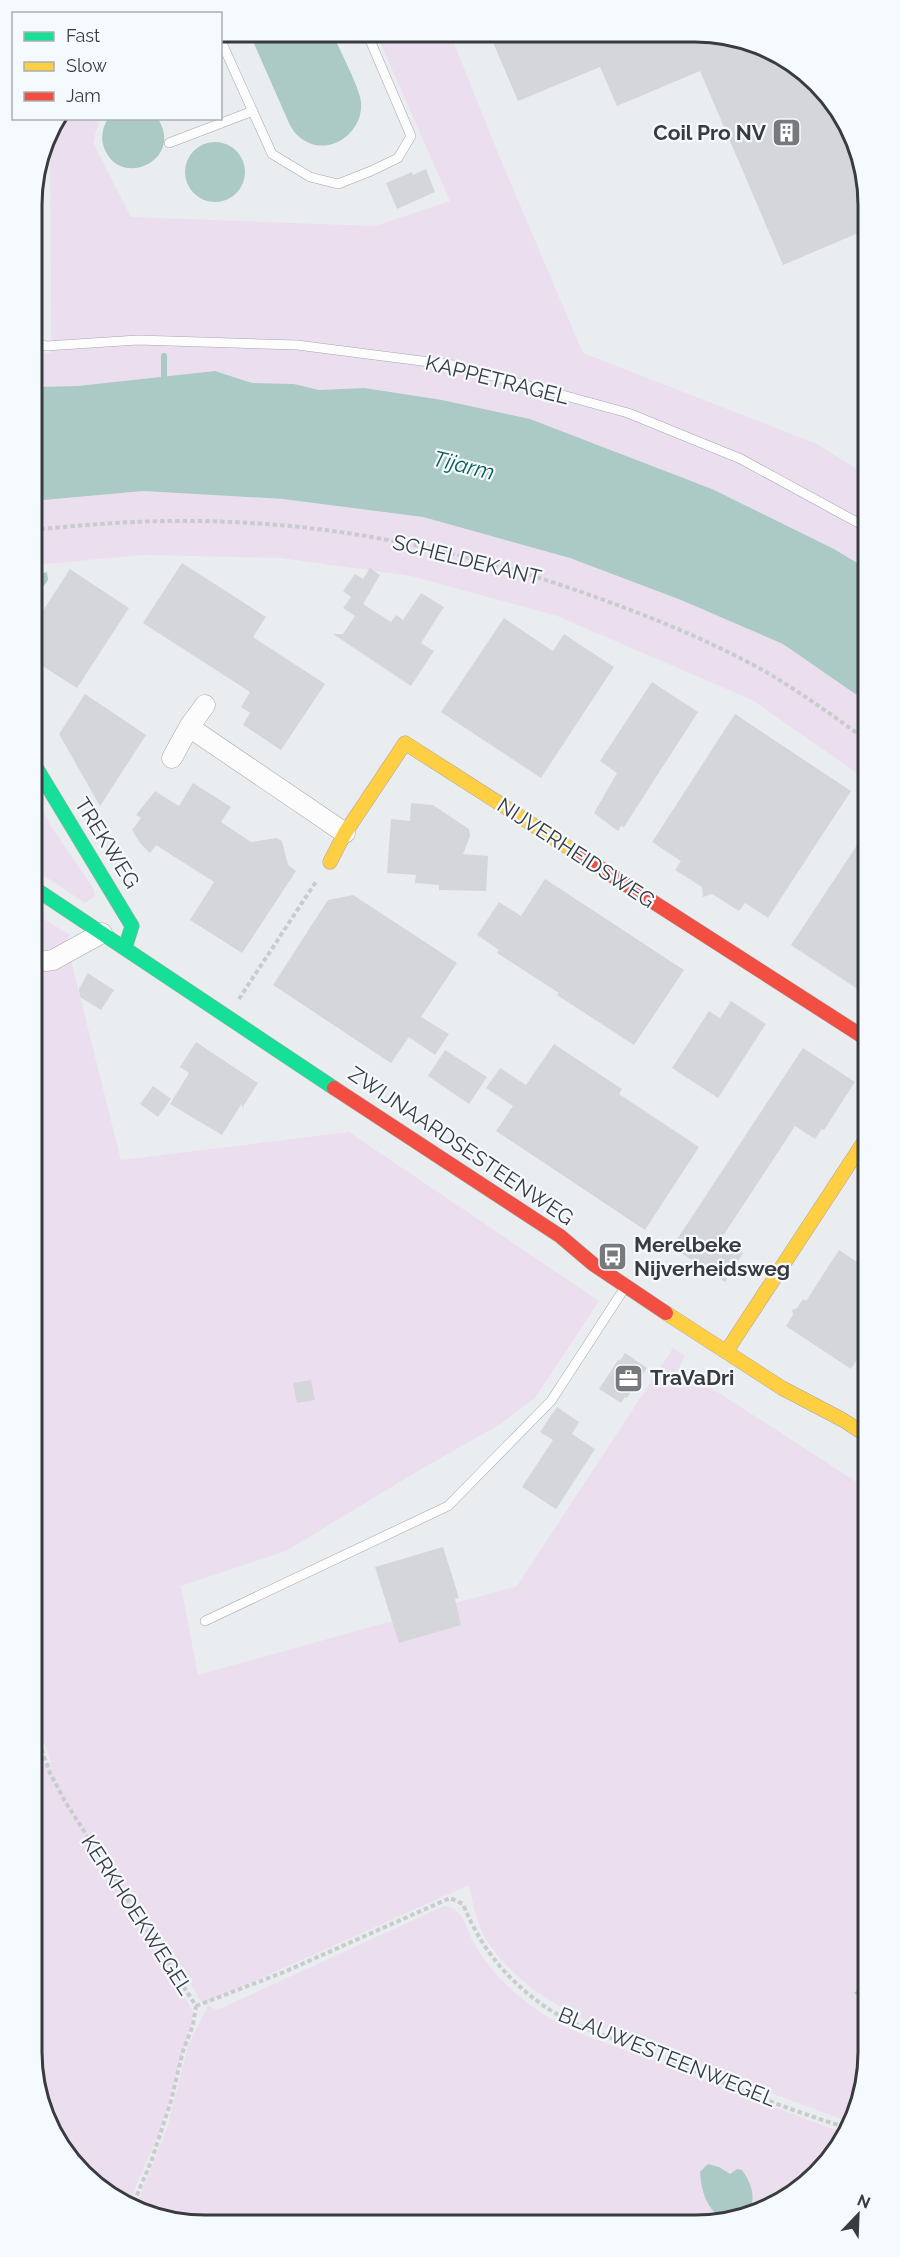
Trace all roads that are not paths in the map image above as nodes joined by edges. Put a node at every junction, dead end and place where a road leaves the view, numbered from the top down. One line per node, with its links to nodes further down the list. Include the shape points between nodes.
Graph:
1 (371, 42): 3 (lane, via 411,136 398,158 338,184 310,177 272,154)
2 (222, 43): 3 (lane)
3 (253, 111): 4 (lane)
4 (169, 143)
5 (42, 345): 6 (lane, KAPPETRAGEL, via 138,340 297,345 453,365 628,414 741,459)
6 (858, 523)
7 (205, 705): 8 (street)
8 (189, 727): 9 (street); 11 (street)
9 (172, 758)
10 (42, 777): 15 (street, TREKWEG, via 132,926)
11 (345, 833): 12 (street, NIJVERHEIDSWEG); 17 (street, NIJVERHEIDSWEG, via 405,743)
12 (330, 862)
13 (42, 893): 14 (street, ZWIJNAARDSESTEENWEG)
14 (102, 933): 15 (street, ZWIJNAARDSESTEENWEG); 16 (street, via 53,960)
15 (125, 948): 19 (street, ZWIJNAARDSESTEENWEG, via 560,1236)
16 (42, 960)
17 (858, 1034)
18 (858, 1152): 20 (street)
19 (625, 1287): 20 (street, ZWIJNAARDSESTEENWEG); 22 (lane, via 551,1401 448,1506)
20 (726, 1352): 21 (street, ZWIJNAARDSESTEENWEG)
21 (858, 1430)
22 (205, 1621)

